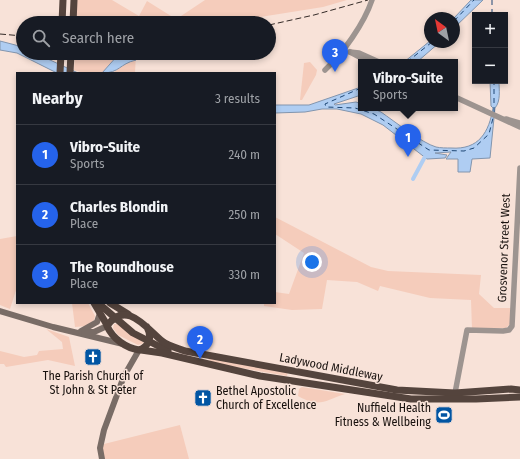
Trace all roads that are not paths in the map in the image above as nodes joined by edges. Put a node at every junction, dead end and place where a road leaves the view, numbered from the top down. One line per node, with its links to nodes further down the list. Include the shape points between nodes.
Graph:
1 (63, 0): 4 (highway)
2 (74, 0): 5 (highway)
3 (372, 0): 6 (street, via 363,20 342,50)
4 (62, 16)
5 (73, 16)
6 (350, 52): 7 (street); 8 (street)
7 (363, 59)
8 (372, 59)
9 (61, 60): 11 (highway)
10 (71, 60): 12 (highway)
11 (60, 72)
12 (70, 72)
13 (458, 98): 14 (street)
14 (506, 119): 15 (street); 16 (street)
15 (520, 123)
16 (520, 127)
17 (520, 168): 18 (street, Grosvenor Street West)
18 (518, 272): 38 (street, Grosvenor Street West, via 511,329 467,330)
19 (95, 304): 23 (highway)
20 (99, 304): 25 (highway)
21 (112, 304): 24 (highway)
22 (0, 311): 28 (main road)
23 (100, 313): 26 (highway); 29 (main road, via 97,322)
24 (130, 316): 25 (highway, via 120,315); 27 (highway, Ladywood Middleway)
25 (114, 319): 26 (highway); 30 (highway)
26 (107, 326): 29 (main road, via 94,332); 31 (highway)
27 (147, 327): 30 (highway, via 150,334); 33 (highway, Ladywood Middleway, via 169,344 185,351)
28 (72, 332): 29 (main road); 31 (main road)
29 (80, 332)
30 (149, 342): 32 (highway); 34 (highway)
31 (126, 346): 32 (highway, Ladywood Middleway); 35 (main road, via 131,356)
32 (140, 350): 34 (highway, Ladywood Middleway, via 162,352); 35 (main road)
33 (206, 355): 36 (highway); 38 (highway, Ladywood Middleway, via 398,390)
34 (194, 362): 36 (highway, Ladywood Middleway)
35 (130, 364): 40 (main road, via 101,438)
36 (206, 364): 38 (highway, Ladywood Middleway, via 328,388 410,398)
37 (520, 390): 38 (highway, Ladywood Middleway)
38 (455, 396): 39 (highway, Ladywood Middleway)
39 (520, 396)
40 (102, 459)

